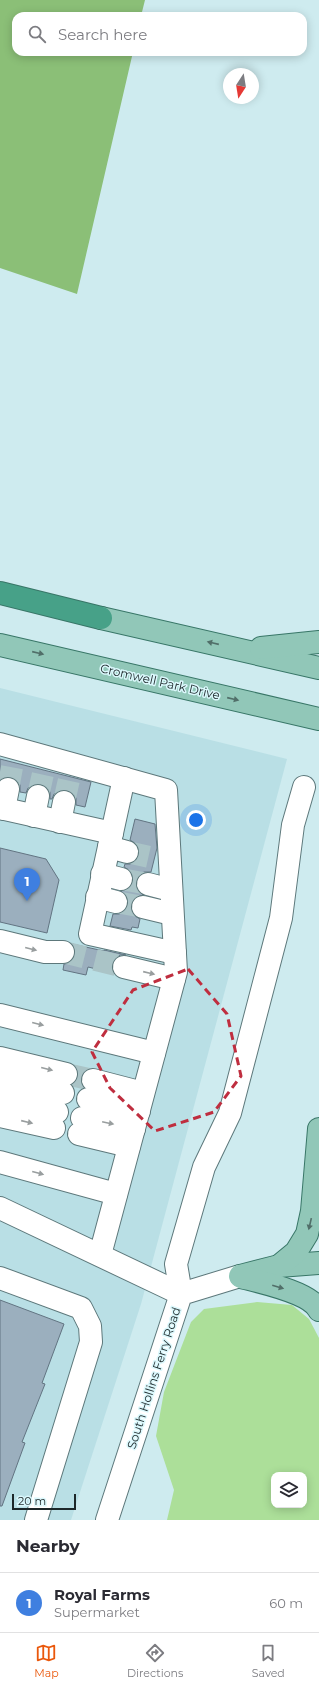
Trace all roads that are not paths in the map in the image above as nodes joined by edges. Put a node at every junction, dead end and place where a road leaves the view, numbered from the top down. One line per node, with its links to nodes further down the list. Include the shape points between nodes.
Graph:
1 (0, 593): 3 (highway)
2 (0, 600): 3 (street)
3 (101, 618): 6 (main road, one-way to 3)
4 (319, 642): 6 (main road)
5 (0, 644): 8 (main road, Cromwell Park Drive, one-way to 8)
6 (244, 650): 7 (main road)
7 (319, 668)
8 (319, 719)
9 (10, 752): 10 (street, via 71,770)
10 (124, 778): 13 (street); 15 (street, via 166,790 162,860)
11 (304, 787): 40 (street, via 293,825 281,918 230,1113 204,1167 176,1264)
12 (4, 802): 13 (street, via 62,812)
13 (116, 844): 20 (street, via 107,900 90,934)
14 (148, 884): 15 (street)
15 (171, 890): 17 (street)
16 (143, 907): 17 (street)
17 (172, 914): 20 (street)
18 (0, 941): 19 (street, one-way to 19, via 45,952)
19 (63, 952)
20 (175, 953): 22 (street)
21 (124, 967): 22 (street, one-way to 22)
22 (174, 979): 24 (street)
23 (0, 1015): 24 (street, one-way to 24)
24 (154, 1053): 30 (street)
25 (0, 1058): 28 (street, one-way to 28)
26 (0, 1077): 28 (street)
27 (0, 1097): 28 (street)
28 (60, 1102): 29 (street, one-way to 28)
29 (0, 1116)
30 (136, 1120): 30 (street, one-way to 30, via 85,1108); 33 (street)
31 (319, 1129): 37 (main road, one-way to 37, via 312,1211 307,1234 296,1252)
32 (0, 1162): 33 (street, one-way to 33)
33 (116, 1194): 35 (street)
34 (0, 1208): 35 (street)
35 (100, 1255): 40 (street)
36 (319, 1264): 37 (main road)
37 (279, 1266): 38 (main road)
38 (240, 1276): 40 (street, South Hollins Ferry Road); 41 (main road, one-way to 41, via 302,1296)
39 (0, 1278): 42 (street, via 81,1308 90,1326 91,1342)
40 (181, 1294): 43 (street, South Hollins Ferry Road)
41 (319, 1310)
42 (36, 1520)
43 (107, 1520)

